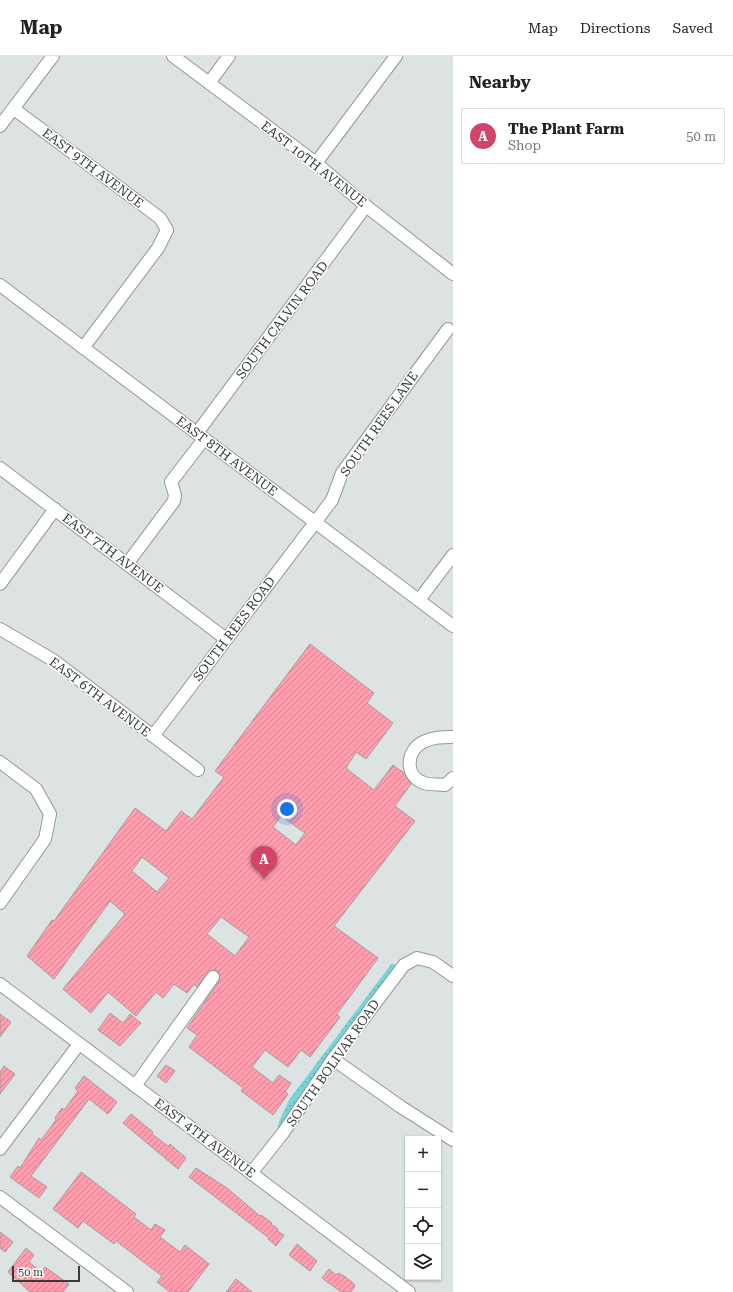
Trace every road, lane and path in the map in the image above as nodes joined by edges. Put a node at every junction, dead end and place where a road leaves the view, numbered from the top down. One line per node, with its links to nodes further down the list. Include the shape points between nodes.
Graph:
1 (53, 56): 6 (street)
2 (173, 56): 5 (street, EAST 10TH AVENUE)
3 (229, 56): 5 (street)
4 (396, 56): 8 (street)
5 (209, 83): 8 (street, EAST 10TH AVENUE)
6 (14, 109): 7 (street); 13 (street, EAST 9TH AVENUE, via 160,218 167,230 158,248)
7 (0, 126)
8 (316, 163): 9 (street, EAST 10TH AVENUE)
9 (366, 206): 10 (street, EAST 10TH AVENUE); 14 (street, SOUTH CALVIN ROAD)
10 (453, 274)
11 (0, 285): 13 (street, EAST 8TH AVENUE)
12 (448, 329): 17 (street, SOUTH REES LANE, via 342,473 332,500)
13 (83, 348): 14 (street, EAST 8TH AVENUE)
14 (201, 436): 17 (street, EAST 8TH AVENUE); 19 (street, SOUTH CALVIN ROAD, via 171,482 174,501)
15 (0, 468): 16 (street, EAST 7TH AVENUE)
16 (55, 509): 19 (street, EAST 7TH AVENUE); 20 (street)
17 (315, 522): 21 (street, EAST 8TH AVENUE); 24 (street, SOUTH REES ROAD)
18 (453, 555): 21 (street)
19 (127, 564): 24 (street, EAST 7TH AVENUE)
20 (0, 584)
21 (419, 600): 22 (street, EAST 8TH AVENUE)
22 (453, 626)
23 (0, 629): 25 (street, EAST 6TH AVENUE, via 52,660)
24 (226, 639): 25 (street, SOUTH REES ROAD)
25 (153, 736): 28 (street, EAST 6TH AVENUE)
26 (453, 736): 29 (street, via 435,737 422,742 412,750 408,762 411,772 423,782 445,785)
27 (0, 762): 30 (street, via 36,789 50,814 45,838)
28 (198, 770)
29 (453, 778)
30 (1, 898)
31 (453, 976): 35 (street, SOUTH BOLIVAR ROAD, via 433,962 417,958 404,965)
32 (213, 977): 36 (street)
33 (0, 984): 34 (street, EAST 4TH AVENUE)
34 (79, 1044): 36 (street, EAST 4TH AVENUE); 38 (street)
35 (334, 1059): 37 (street); 39 (street, SOUTH BOLIVAR ROAD, via 283,1133)
36 (135, 1086): 39 (street, EAST 4TH AVENUE)
37 (453, 1140)
38 (0, 1149)
39 (252, 1172): 42 (street, EAST 4TH AVENUE)
40 (0, 1197): 41 (street)
41 (127, 1292)
42 (409, 1292)

